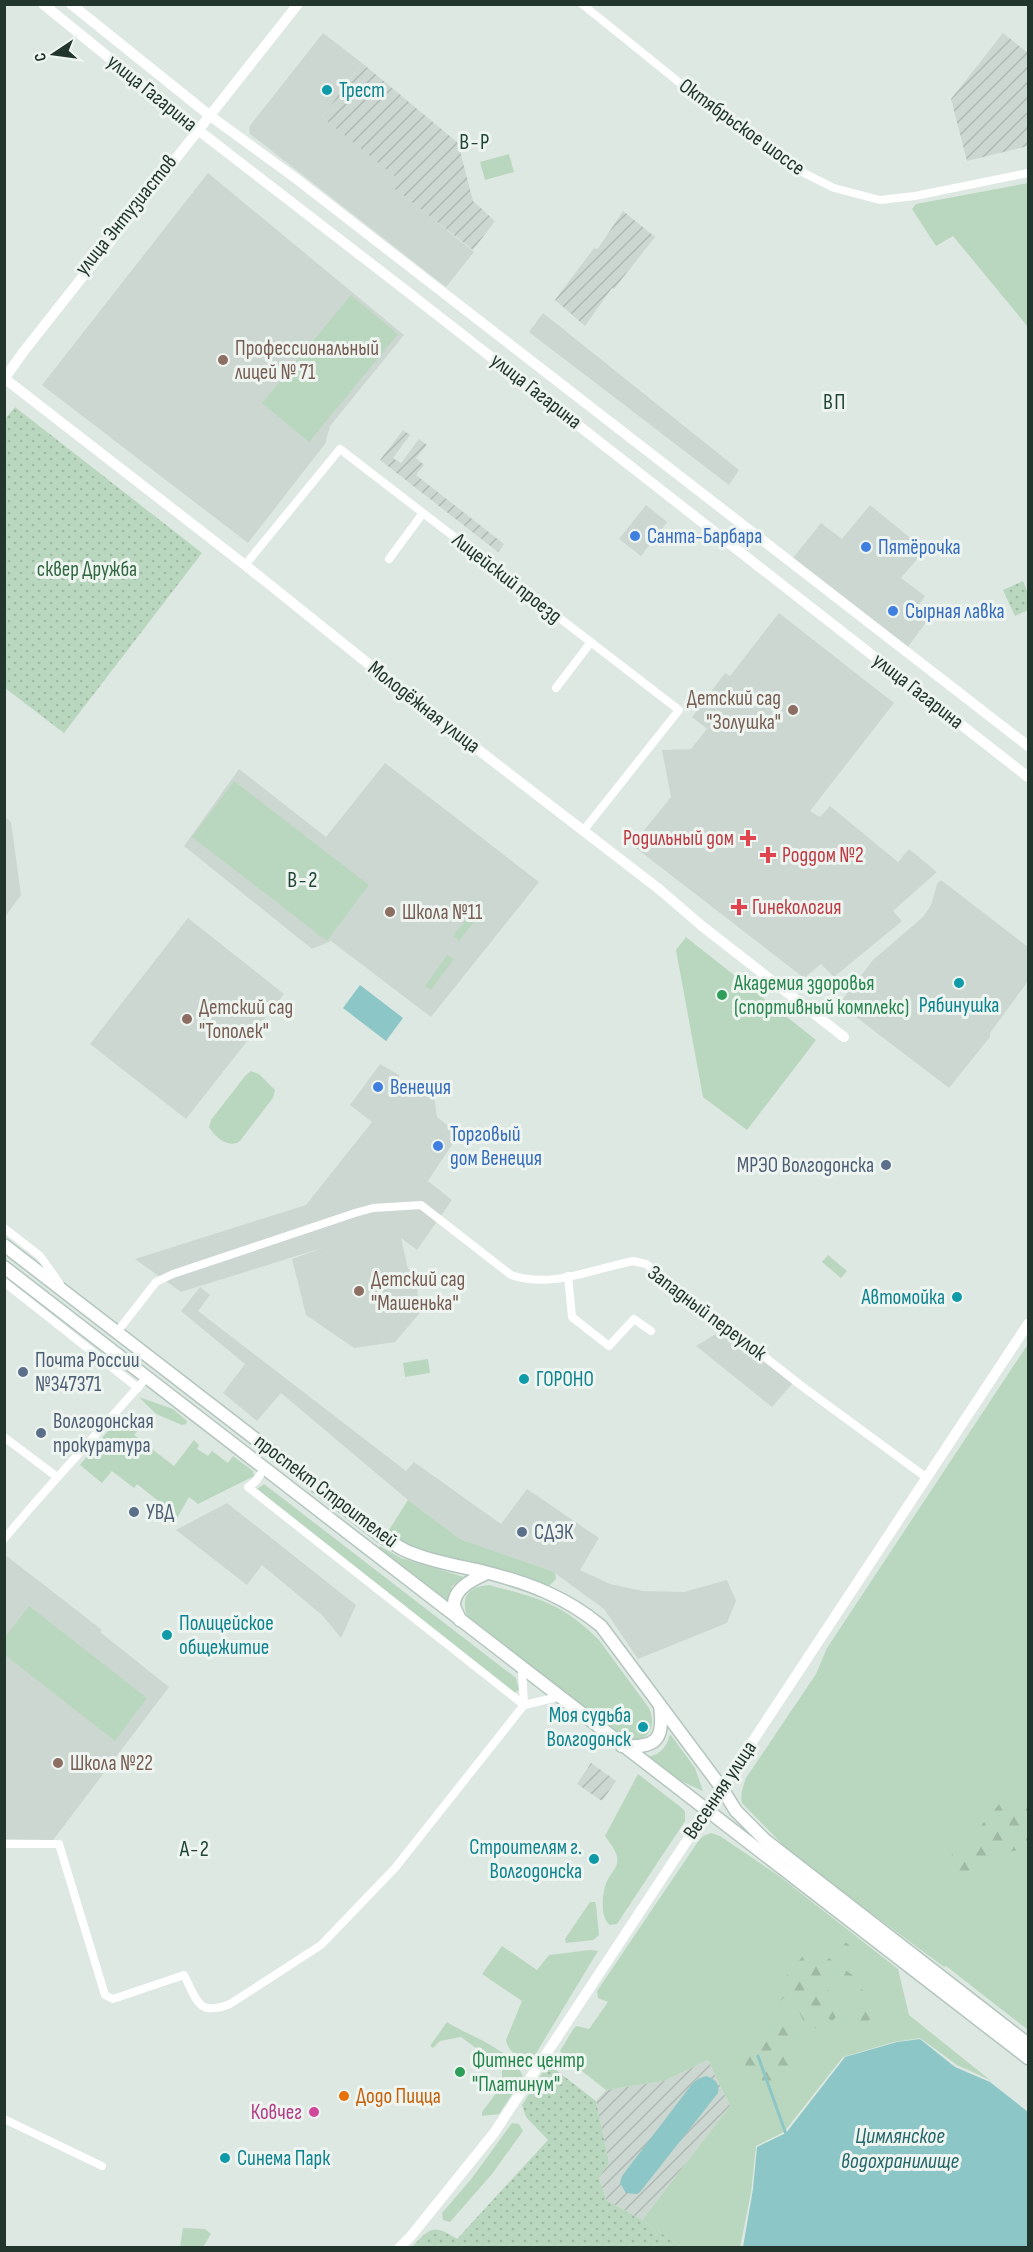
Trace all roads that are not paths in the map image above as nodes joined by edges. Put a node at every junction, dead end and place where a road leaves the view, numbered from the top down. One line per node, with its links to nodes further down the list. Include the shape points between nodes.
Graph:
1 (43, 4): 7 (street, улица Гагарина)
2 (71, 4): 6 (street, улица Гагарина)
3 (290, 4): 6 (street, улица Энтузиастов)
4 (298, 4): 6 (street)
5 (582, 4): 8 (street, Октябрьское шоссе, via 732,125 794,168 834,188 880,200)
6 (207, 114): 7 (street, улица Энтузиастов); 16 (street, улица Гагарина, via 294,177)
7 (196, 128): 9 (street, улица Энтузиастов); 10 (street); 17 (street, улица Гагарина)
8 (1029, 173)
9 (4, 367)
10 (5, 378): 13 (street, Молодёжная улица)
11 (423, 513): 12 (street); 13 (street, Лицейский проезд, via 340,449); 14 (street, Лицейский проезд)
12 (389, 559)
13 (245, 565): 18 (street, Молодёжная улица)
14 (591, 642): 15 (street); 18 (street, Лицейский проезд, via 679,710)
15 (556, 688)
16 (1029, 746)
17 (1029, 777)
18 (583, 831): 19 (street, Молодёжная улица)
19 (844, 1037)
20 (4, 1228): 25 (street, via 40,1256)
21 (4, 1245): 25 (main road, проспект Строителей)
22 (4, 1267): 29 (main road, проспект Строителей)
23 (568, 1276): 27 (street, via 572,1317 609,1346 634,1318); 28 (street, Западный переулок, via 528,1280 511,1275 421,1205 373,1208 156,1282); 34 (street, Западный переулок, via 633,1261 646,1264)
24 (4, 1282): 30 (street)
25 (67, 1294): 28 (main road, проспект Строителей)
26 (1029, 1324): 34 (street, Весенняя улица)
27 (651, 1331)
28 (117, 1332): 36 (main road, проспект Строителей, via 381,1536 417,1554)
29 (147, 1377): 30 (street); 32 (main road, проспект Строителей)
30 (138, 1388): 33 (street)
31 (4, 1437): 33 (street)
32 (264, 1469): 37 (main road, проспект Строителей); 40 (street, via 248,1487)
33 (57, 1477): 35 (street)
34 (927, 1478): 43 (street, Весенняя улица)
35 (4, 1539)
36 (487, 1573): 37 (main road, via 470,1581 458,1593 454,1606); 41 (main road, проспект Строителей, via 551,1593 579,1608 601,1626)
37 (461, 1622): 38 (main road, проспект Строителей)
38 (522, 1670): 39 (main road, проспект Строителей); 40 (street)
39 (558, 1697): 40 (street); 42 (main road, проспект Строителей)
40 (524, 1705): 45 (street, via 395,1868 321,1945 216,2010 199,2002 184,1975 113,1999 105,1995 59,1844)
41 (660, 1706): 42 (main road, via 662,1722 656,1739 648,1746); 43 (main road, проспект Строителей)
42 (622, 1746): 44 (main road, проспект Строителей)
43 (721, 1787): 44 (street, Весенняя улица); 46 (main road, проспект Строителей, via 736,1811 765,1840)
44 (706, 1810): 47 (main road, проспект Строителей); 50 (street, Весенняя улица, via 494,2133)
45 (4, 1844)
46 (1029, 2044)
47 (1029, 2058)
48 (4, 2119): 49 (street)
49 (102, 2166)
50 (399, 2247)

